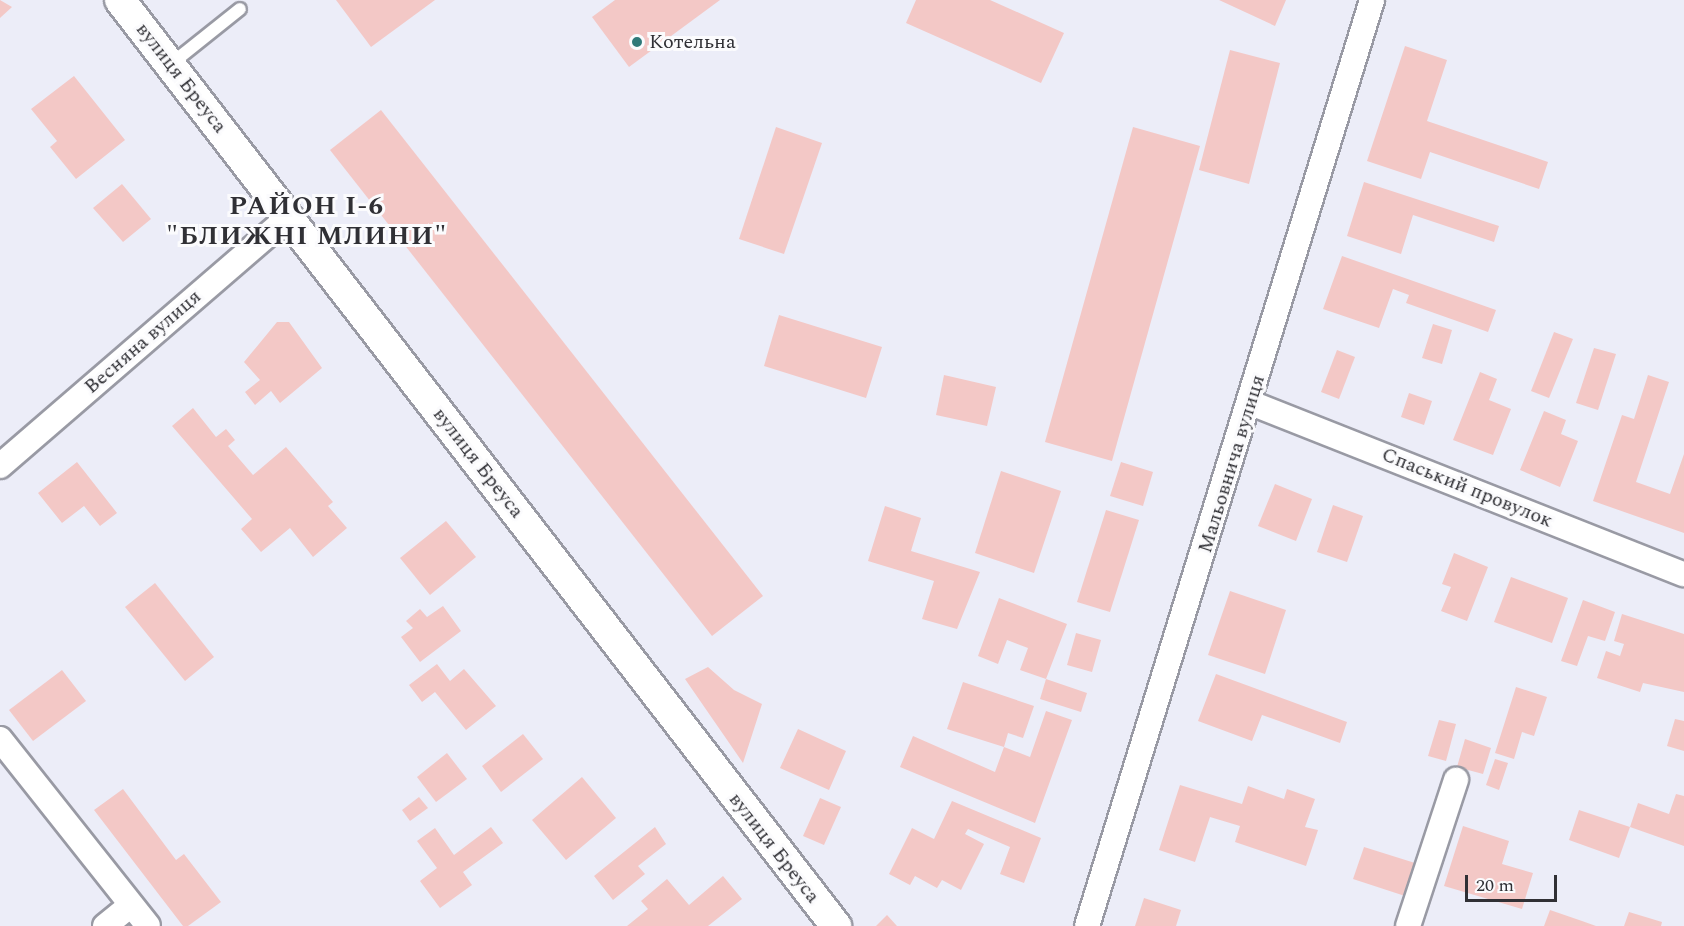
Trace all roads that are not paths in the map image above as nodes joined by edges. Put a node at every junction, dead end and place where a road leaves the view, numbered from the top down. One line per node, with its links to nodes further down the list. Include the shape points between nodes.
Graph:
1 (120, 0): 4 (street, вулиця Бреуса)
2 (1372, 0): 6 (street, Мальовнича вулиця)
3 (240, 9): 4 (lane)
4 (171, 64): 5 (street, вулиця Бреуса)
5 (287, 218): 7 (street, Весняна вулиця); 14 (street, вулиця Бреуса)
6 (1251, 403): 8 (street, Спаський провулок); 15 (street, Мальовнича вулиця)
7 (0, 466)
8 (1683, 574)
9 (0, 739): 11 (street)
10 (1456, 780): 16 (street)
11 (131, 905): 12 (street); 13 (street)
12 (105, 926)
13 (148, 926)
14 (836, 926)
15 (1087, 926)
16 (1408, 926)

